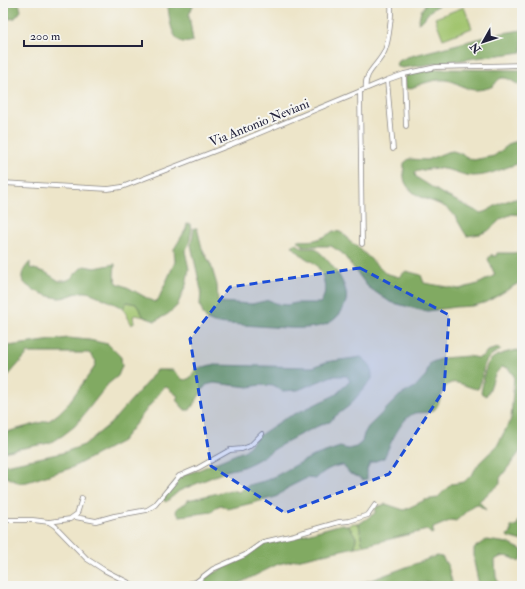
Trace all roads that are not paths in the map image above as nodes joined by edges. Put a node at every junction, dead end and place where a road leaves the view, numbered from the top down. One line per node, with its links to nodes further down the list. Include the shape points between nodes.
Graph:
1 (391, 3): 5 (street, via 386,50 365,80)
2 (522, 65): 3 (street, Via Antonio Neviani, via 436,67)
3 (404, 74): 4 (street, Via Antonio Neviani); 7 (street)
4 (387, 80): 5 (street, Via Antonio Neviani); 8 (street)
5 (366, 89): 6 (street, Via Antonio Neviani)
6 (360, 91): 9 (street, Via Antonio Neviani, via 127,186 108,189); 10 (street)
7 (406, 126)
8 (393, 149)
9 (3, 183)
10 (362, 244)
11 (262, 434): 14 (street, via 250,446 230,450 179,476 155,505 147,510 96,521)
12 (82, 498): 14 (street)
13 (375, 506): 18 (street, via 368,515 263,542 245,555 213,569 196,582)
14 (75, 517): 16 (street)
15 (3, 520): 16 (street)
16 (50, 522): 17 (street, via 87,559)
17 (135, 586)
18 (179, 586)

